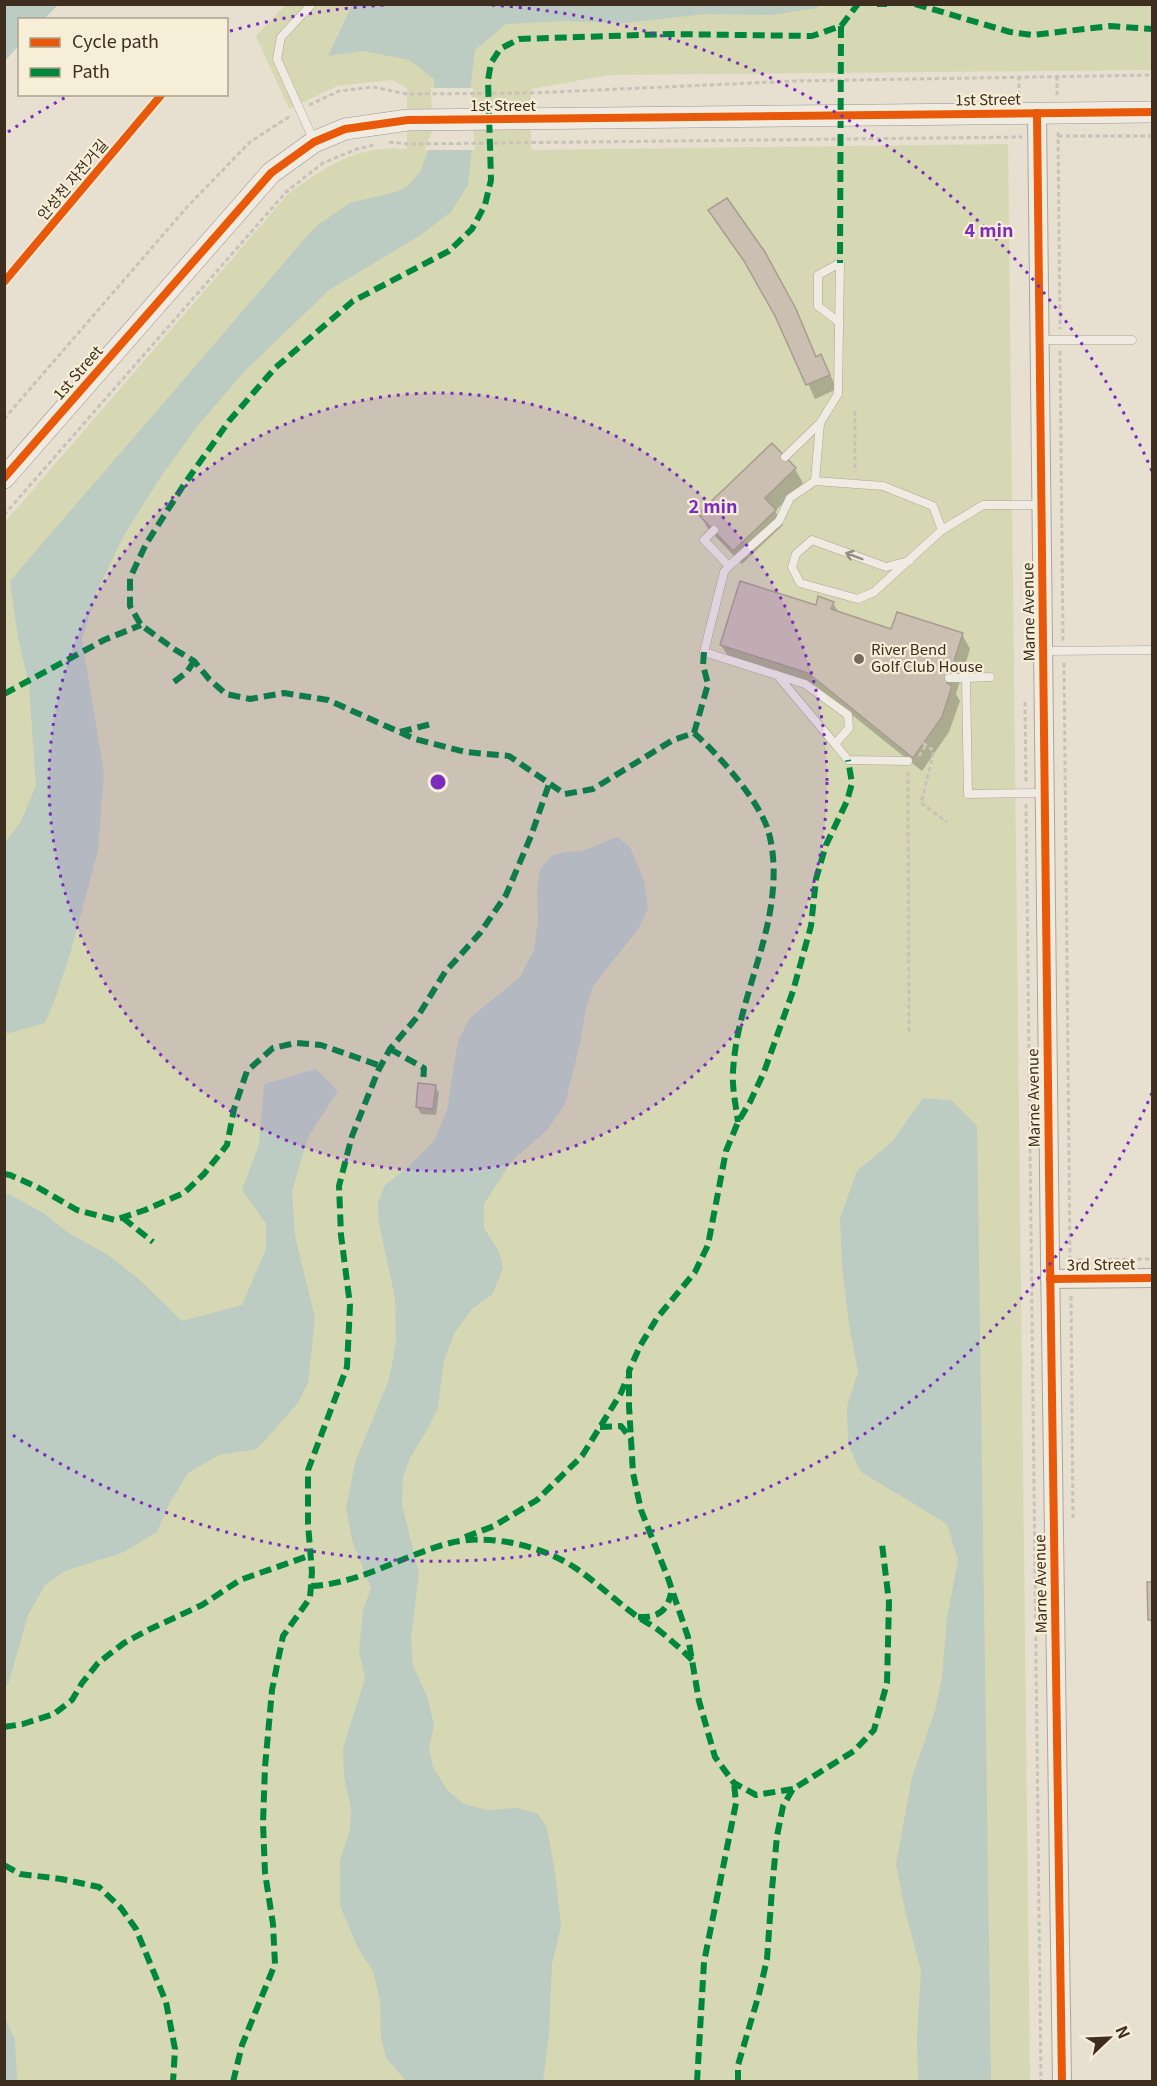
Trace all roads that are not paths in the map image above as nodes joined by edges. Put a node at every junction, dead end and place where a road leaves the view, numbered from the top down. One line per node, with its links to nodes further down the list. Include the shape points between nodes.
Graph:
1 (312, 4): 4 (lane, via 281,37 277,59)
2 (1152, 112): 3 (main road, 1st Street)
3 (1028, 113): 4 (main road, 1st Street, via 408,120 345,129); 6 (street, Marne Avenue, via 1037,136)
4 (314, 142): 10 (main road, 1st Street, via 271,173)
5 (839, 322): 5 (lane, via 840,310 840,263 818,275 818,306); 8 (lane, via 838,394)
6 (1039, 340): 7 (lane); 12 (street, Marne Avenue)
7 (1132, 340)
8 (820, 423): 9 (lane); 11 (lane)
9 (785, 457)
10 (4, 478)
11 (815, 481): 14 (lane, via 883,486 933,506); 16 (lane, via 790,498 778,521)
12 (1041, 505): 14 (lane, via 983,505); 18 (street, Marne Avenue)
13 (714, 530): 16 (lane, via 704,540)
14 (942, 530): 15 (lane)
15 (909, 561): 15 (lane, one-way to 15, via 885,567 812,540 796,554 792,567 800,583 858,598 874,592)
16 (729, 566): 19 (lane, via 724,572 704,652)
17 (1152, 650): 18 (lane)
18 (1043, 651): 25 (street, Marne Avenue)
19 (777, 675): 23 (lane); 23 (lane, via 805,684 848,715 849,728)
20 (990, 677): 22 (lane)
21 (949, 678): 22 (lane)
22 (966, 678): 25 (lane, via 968,794)
23 (835, 744): 24 (lane, via 848,760)
24 (908, 761)
25 (1044, 793): 27 (street, Marne Avenue)
26 (1152, 1278): 27 (street, 3rd Street)
27 (1050, 1279): 28 (street, Marne Avenue)
28 (1062, 2082)

